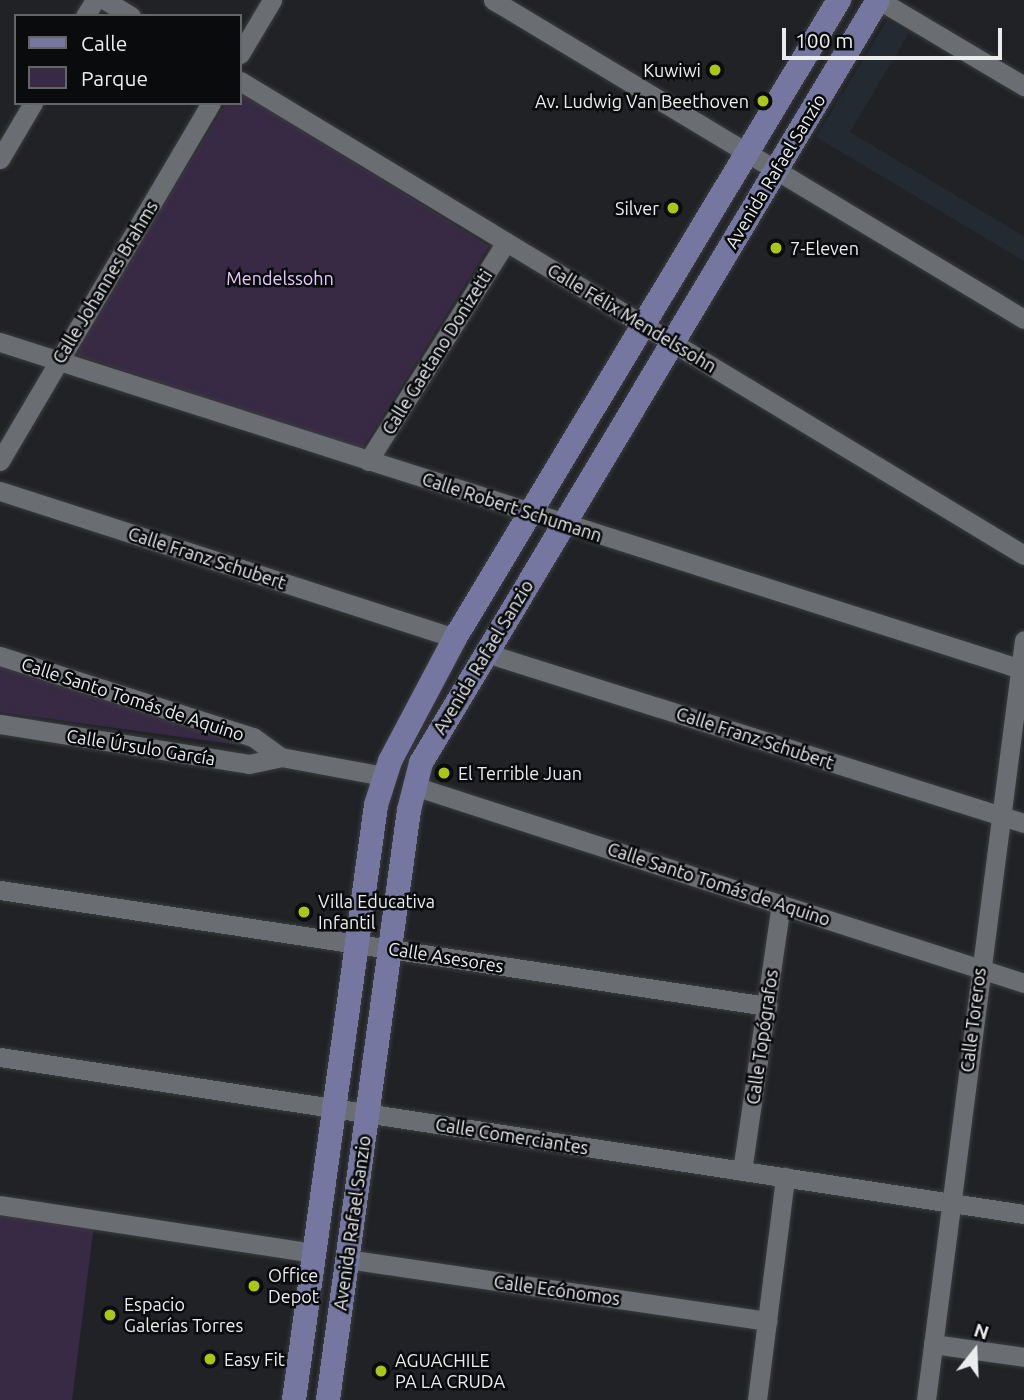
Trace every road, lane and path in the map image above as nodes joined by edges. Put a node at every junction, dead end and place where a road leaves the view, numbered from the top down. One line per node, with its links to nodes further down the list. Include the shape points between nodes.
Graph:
1 (105, 0): 6 (street)
2 (272, 0): 7 (street)
3 (493, 0): 12 (street)
4 (839, 0): 12 (main road, Avenida Rafael Sanzio)
5 (879, 0): 9 (street); 14 (main road, Avenida Rafael Sanzio)
6 (128, 14)
7 (242, 51)
8 (242, 82): 15 (street, Calle Félix Mendelssohn)
9 (1024, 86)
10 (32, 105): 13 (street)
11 (210, 105): 20 (street, Calle Johannes Brahms)
12 (747, 153): 14 (street); 17 (main road, Avenida Rafael Sanzio)
13 (0, 159)
14 (776, 170): 16 (street); 19 (main road, Avenida Rafael Sanzio)
15 (506, 242): 17 (street, Calle Félix Mendelssohn); 22 (street, Calle Gaetano Donizetti)
16 (1024, 319)
17 (644, 326): 19 (street, Calle Félix Mendelssohn); 24 (main road, Avenida Rafael Sanzio)
18 (0, 342): 20 (street, Calle Robert Schumann)
19 (672, 343): 25 (main road, Avenida Rafael Sanzio); 26 (street, Calle Félix Mendelssohn)
20 (58, 360): 21 (street, Calle Johannes Brahms); 22 (street, Calle Robert Schumann)
21 (0, 461)
22 (368, 461): 24 (street, Calle Robert Schumann)
23 (0, 491): 27 (street, Calle Franz Schubert)
24 (530, 514): 25 (street, Calle Robert Schumann); 27 (main road, Avenida Rafael Sanzio)
25 (563, 524): 29 (main road, Avenida Rafael Sanzio); 31 (street, Calle Robert Schumann)
26 (1024, 555)
27 (455, 638): 34 (main road, Avenida Rafael Sanzio)
28 (1024, 640): 31 (street, Calle Toreros)
29 (486, 653): 35 (main road, Avenida Rafael Sanzio, via 433,740); 36 (street, Calle Franz Schubert)
30 (0, 656): 33 (street, Calle Santo Tomás de Aquino, via 253,737)
31 (1021, 669): 36 (street, Calle Toreros)
32 (0, 724): 33 (street, Calle Úrsulo García, via 249,764)
33 (281, 757): 34 (street, Calle Santo Tomás de Aquino)
34 (384, 776): 40 (main road, Avenida Rafael Sanzio)
35 (414, 786): 39 (street, Calle Santo Tomás de Aquino); 41 (main road, Avenida Rafael Sanzio)
36 (998, 815): 37 (street, Calle Franz Schubert); 42 (street, Calle Toreros)
37 (1024, 823)
38 (0, 890): 40 (street, Calle Asesores)
39 (781, 904): 42 (street, Calle Santo Tomás de Aquino); 44 (street, Calle Topógrafos)
40 (357, 944): 41 (street, Calle Asesores); 46 (main road, Avenida Rafael Sanzio)
41 (390, 949): 44 (street, Calle Asesores); 47 (main road, Avenida Rafael Sanzio)
42 (979, 968): 43 (street, Calle Santo Tomás de Aquino); 50 (street, Calle Toreros)
43 (1024, 983)
44 (767, 1006): 48 (street, Calle Topógrafos)
45 (0, 1057): 46 (street, Calle Comerciantes)
46 (334, 1109): 47 (street, Calle Comerciantes); 53 (main road, Avenida Rafael Sanzio)
47 (367, 1114): 48 (street, Calle Comerciantes); 54 (main road, Avenida Rafael Sanzio)
48 (742, 1171): 49 (street, Calle Comerciantes)
49 (785, 1177): 50 (street, Calle Comerciantes); 55 (street)
50 (949, 1202): 52 (street, Calle Comerciantes); 56 (street, Calle Toreros)
51 (0, 1205): 53 (street)
52 (1024, 1214)
53 (313, 1253): 58 (main road, Avenida Rafael Sanzio)
54 (348, 1259): 55 (street, Calle Ecónomos); 59 (main road, Avenida Rafael Sanzio)
55 (767, 1321): 60 (street)
56 (933, 1343): 57 (street); 61 (street, Calle Toreros)
57 (1024, 1357)
58 (294, 1400)
59 (329, 1400)
60 (757, 1400)
61 (926, 1400)

